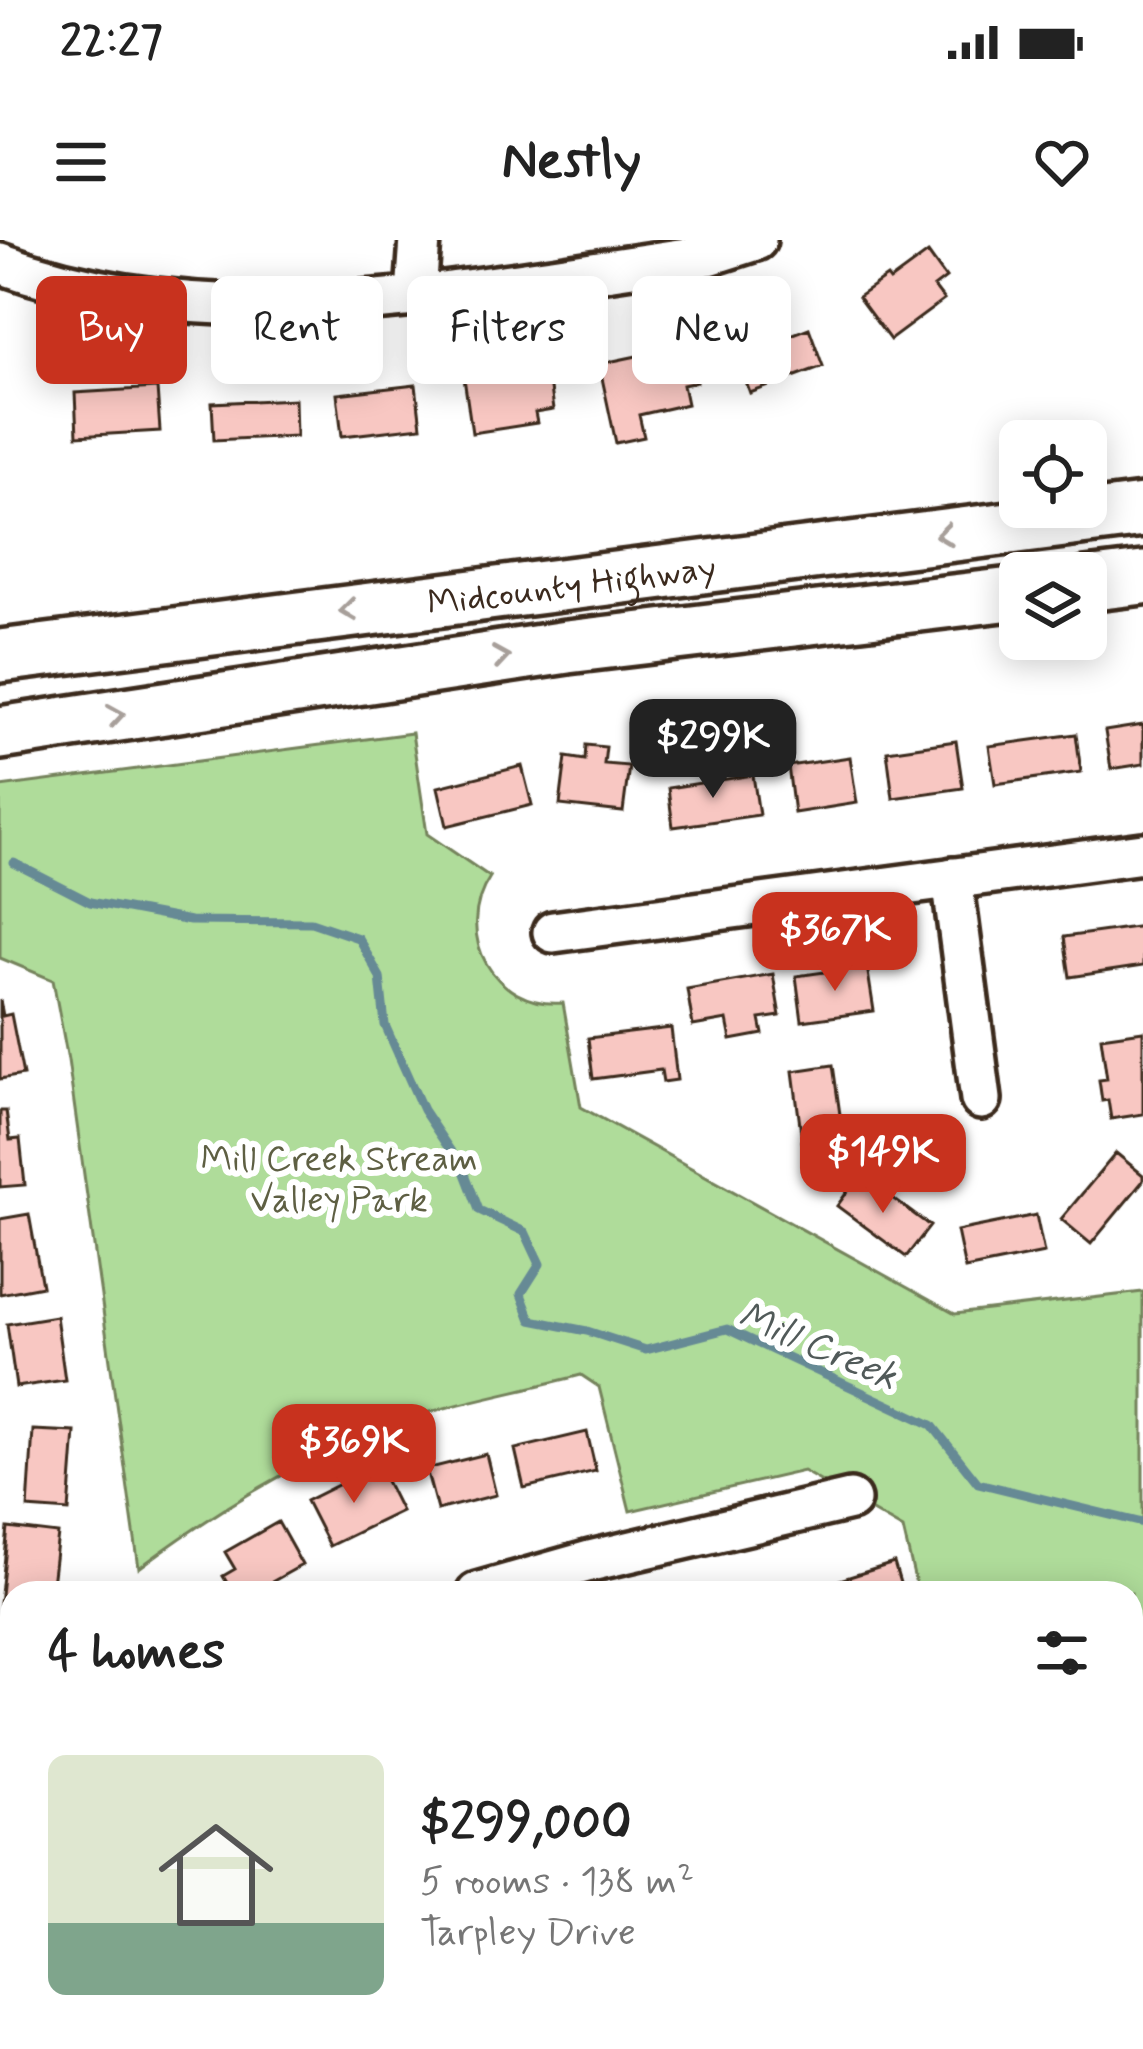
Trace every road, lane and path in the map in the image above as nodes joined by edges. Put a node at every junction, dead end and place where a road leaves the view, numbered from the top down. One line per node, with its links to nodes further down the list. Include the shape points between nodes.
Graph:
1 (420, 240): 4 (street)
2 (756, 240): 5 (street, via 709,256)
3 (0, 263): 6 (street, via 169,302 298,306)
4 (417, 276)
5 (555, 276)
6 (407, 295)
7 (1143, 511): 11 (main road, Midcounty Highway, one-way to 11)
8 (1143, 578): 9 (main road)
9 (1107, 582)
10 (999, 596): 12 (main road, Midcounty Highway, one-way to 10, via 567,647)
11 (0, 656)
12 (0, 733)
13 (1143, 853): 14 (street)
14 (952, 878): 15 (street); 16 (street)
15 (553, 932)
16 (981, 1099)
17 (850, 1500): 18 (street)
18 (519, 1581)

